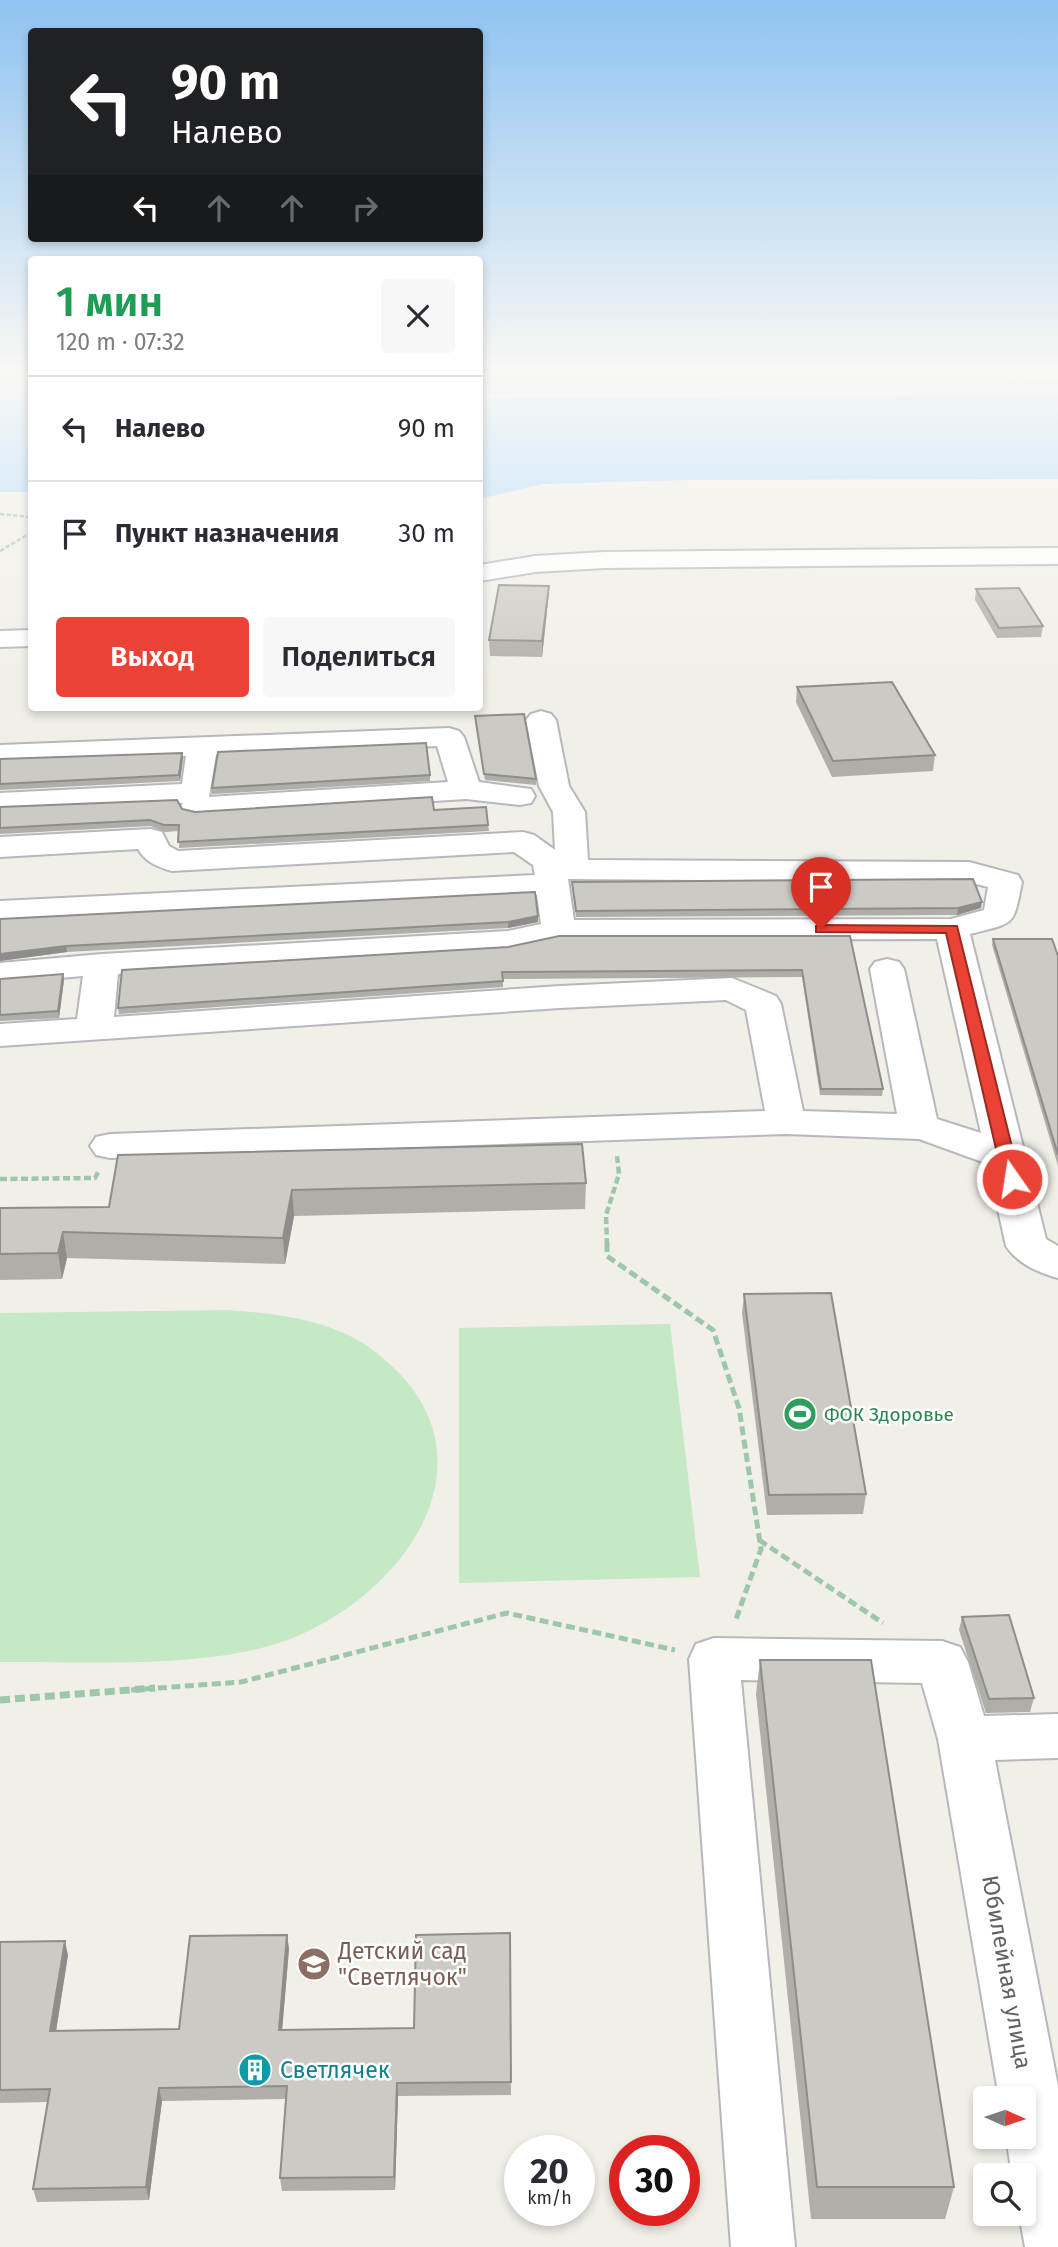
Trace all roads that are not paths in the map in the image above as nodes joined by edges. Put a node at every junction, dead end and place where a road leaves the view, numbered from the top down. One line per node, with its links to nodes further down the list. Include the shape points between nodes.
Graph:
1 (1058, 556): 2 (street, via 604,560)
2 (483, 573)
3 (28, 638): 4 (street)
4 (0, 639)
5 (541, 720): 9 (street)
6 (202, 747): 7 (street); 8 (street, via 449,737); 11 (street)
7 (0, 754)
8 (466, 790): 10 (street); 11 (street)
9 (558, 793): 10 (street); 16 (street, via 569,811)
10 (520, 796): 14 (street)
11 (196, 800): 12 (street); 13 (street, via 167,816)
12 (0, 802)
13 (151, 839): 14 (street, via 155,851 172,861); 15 (street)
14 (523, 842): 16 (street)
15 (0, 848)
16 (558, 871): 17 (street); 18 (street, via 968,872 1006,882 999,916); 19 (street)
17 (0, 911)
18 (952, 929): 19 (street); 28 (street)
19 (559, 930): 20 (street, via 508,942)
20 (102, 964): 22 (street); 23 (street)
21 (887, 969): 26 (street)
22 (0, 973)
23 (93, 1029): 24 (street); 25 (street, via 732,989 762,1004)
24 (0, 1035)
25 (786, 1122): 26 (street); 27 (street)
26 (919, 1127): 28 (street)
27 (110, 1146)
28 (1006, 1157): 29 (street, via 1027,1246)
29 (1058, 1264)
30 (1058, 1736): 31 (street)
31 (964, 1738): 32 (street, Юбилейная улица, via 942,1662 714,1659); 33 (street, Юбилейная улица)
32 (763, 2247)
33 (1057, 2247)

